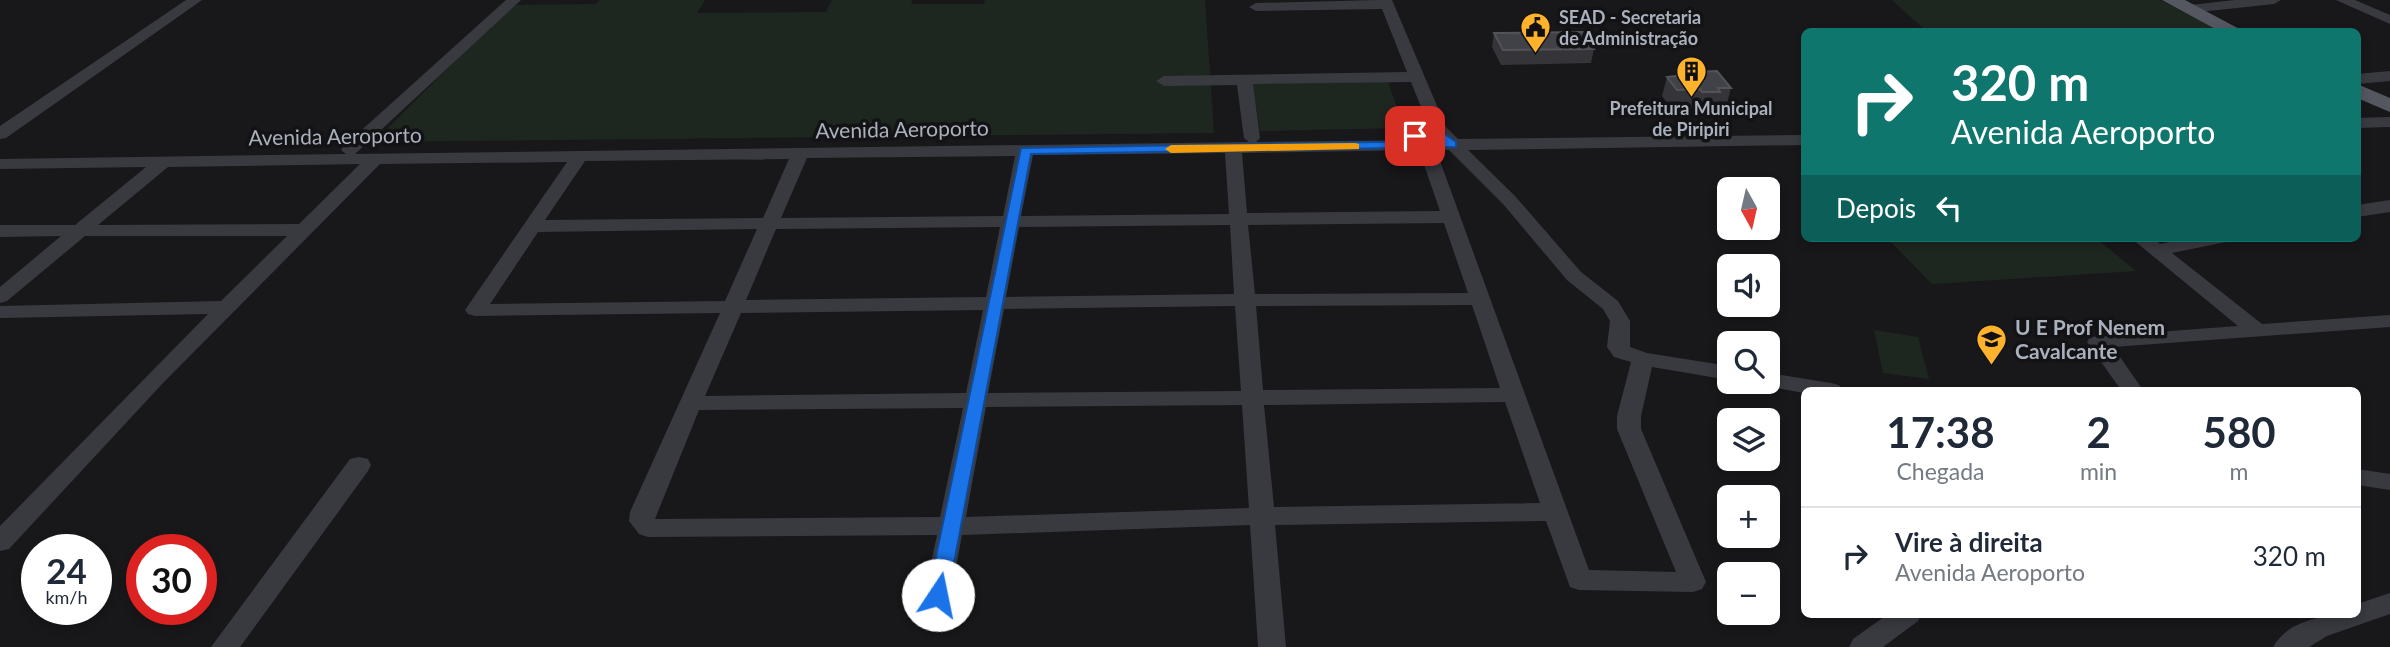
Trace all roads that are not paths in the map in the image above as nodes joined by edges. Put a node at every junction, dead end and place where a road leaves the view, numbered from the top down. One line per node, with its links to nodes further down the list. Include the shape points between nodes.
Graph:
1 (195, 0): 23 (street)
2 (514, 0): 27 (street)
3 (2171, 0): 8 (main road)
4 (2274, 0): 8 (street)
5 (2343, 0): 9 (street)
6 (1386, 2): 7 (street); 12 (street)
7 (1256, 7)
8 (2190, 9): 10 (main road)
9 (2390, 20)
10 (2228, 28)
11 (2390, 76): 13 (street)
12 (1417, 77): 14 (street); 25 (street)
13 (2361, 79)
14 (1244, 80): 15 (street); 26 (street)
15 (1164, 81)
16 (2361, 92): 17 (main road)
17 (2390, 106)
18 (2390, 122): 19 (street)
19 (2361, 123)
20 (2361, 131): 21 (street)
21 (2390, 131)
22 (1801, 132): 25 (street, Avenida Aeroporto)
23 (0, 134)
24 (1801, 140): 25 (street, Avenida Aeroporto)
25 (1440, 142): 26 (street, Avenida Aeroporto); 37 (street); 56 (street, via 1509,200 1574,276 1611,304 1620,321 1618,346)
26 (1242, 143): 27 (street, Avenida Aeroporto); 28 (street, Avenida Aeroporto); 38 (street)
27 (350, 150): 29 (street, Avenida Aeroporto)
28 (1025, 150): 30 (street, Avenida Aeroporto); 39 (street)
29 (0, 154)
30 (800, 154): 31 (street, Avenida Aeroporto); 40 (street)
31 (579, 157): 32 (street, Avenida Aeroporto); 41 (street)
32 (375, 159): 33 (street, Avenida Aeroporto); 43 (street)
33 (163, 162): 34 (street, Avenida Aeroporto); 42 (street)
34 (0, 164)
35 (2390, 206): 36 (street)
36 (2361, 210)
37 (1450, 217): 38 (street); 48 (street)
38 (1238, 220): 39 (street); 49 (street)
39 (1011, 222): 40 (street); 50 (street)
40 (769, 225): 41 (street); 51 (street)
41 (530, 226): 51 (street, via 475,310)
42 (81, 230): 43 (street); 44 (street); 47 (street)
43 (304, 230): 52 (street)
44 (0, 231)
45 (2172, 242): 46 (street)
46 (2149, 244): 55 (street)
47 (0, 297)
48 (1480, 299): 49 (street); 61 (street)
49 (1245, 300): 50 (street); 62 (street)
50 (995, 303): 51 (street); 63 (street)
51 (734, 306): 64 (street)
52 (227, 307): 53 (street); 71 (street)
53 (0, 312)
54 (2390, 321): 55 (street)
55 (2258, 331): 60 (street, via 2098,342)
56 (1632, 355): 57 (street); 68 (street, via 1629,429 1693,582 1579,580)
57 (1717, 371)
58 (1780, 382): 59 (street)
59 (1812, 387)
60 (2130, 387)
61 (1514, 395): 62 (street); 68 (street)
62 (1253, 398): 63 (street); 69 (street)
63 (976, 399): 64 (street); 70 (street)
64 (691, 403): 70 (street, via 643,512 642,522 648,528)
65 (359, 465): 77 (street)
66 (2361, 478): 67 (street)
67 (2390, 482)
68 (1556, 512): 69 (street)
69 (1262, 516): 70 (street); 78 (street)
70 (951, 526): 74 (street)
71 (0, 542)
72 (2390, 603): 73 (street)
73 (2361, 610)
74 (933, 618)
75 (1903, 618): 79 (street)
76 (2311, 621): 80 (street)
77 (226, 647)
78 (1272, 647)
79 (1863, 647)
80 (2287, 647)

